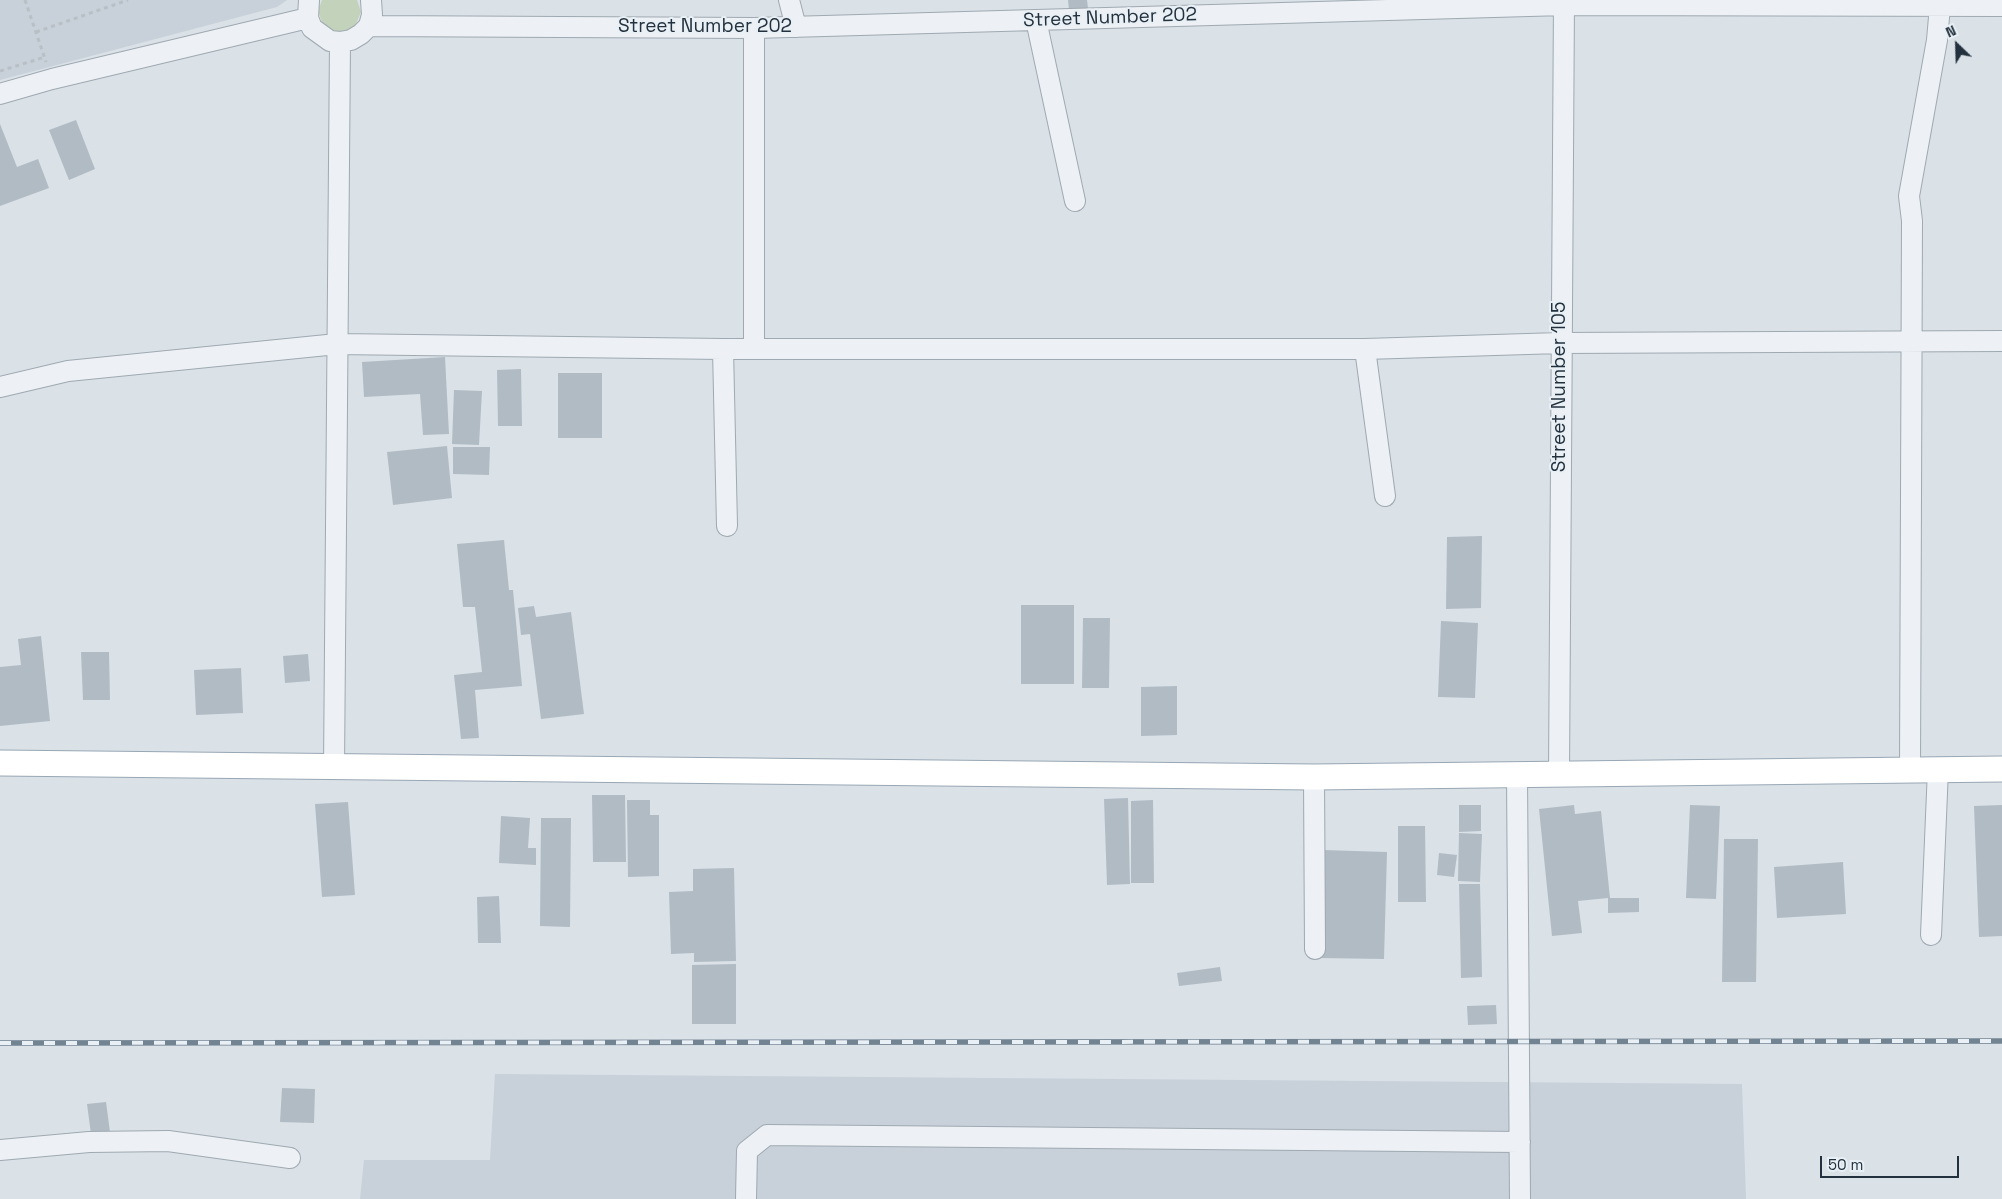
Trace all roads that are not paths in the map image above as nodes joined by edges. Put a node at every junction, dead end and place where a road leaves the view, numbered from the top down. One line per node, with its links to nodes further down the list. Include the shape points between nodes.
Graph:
1 (371, 0): 8 (street, via 372,16)
2 (789, 0): 9 (street)
3 (1564, 3): 4 (street, Street Number 202); 7 (street, Street Number 202); 16 (street, Street Number 105)
4 (1940, 6): 5 (street, Street Number 202); 14 (street, via 1937,40 1909,196 1912,221)
5 (2002, 6)
6 (308, 9): 11 (street, via 312,28 320,36); 12 (street)
7 (1036, 20): 9 (street, Street Number 202); 13 (street)
8 (368, 26): 10 (street, Street Number 202); 11 (street, via 351,40)
9 (796, 27): 10 (street, Street Number 202)
10 (754, 28): 18 (street)
11 (340, 42): 17 (street)
12 (0, 94)
13 (1075, 201)
14 (1910, 340): 15 (street); 16 (street); 26 (street)
15 (2002, 341)
16 (1560, 343): 20 (street); 29 (street, Street Number 105)
17 (337, 344): 19 (street); 21 (street, via 68,371); 25 (street)
18 (754, 347): 19 (street); 20 (street)
19 (723, 349): 23 (street)
20 (1365, 350): 22 (street)
21 (0, 387)
22 (1385, 496)
23 (727, 526)
24 (0, 763): 25 (main road)
25 (334, 768): 31 (main road)
26 (1910, 768): 27 (main road); 29 (main road)
27 (1938, 768): 28 (main road); 32 (street)
28 (2002, 769)
29 (1559, 774): 30 (main road)
30 (1518, 775): 31 (main road); 34 (street)
31 (1314, 777): 33 (street)
32 (1931, 935)
33 (1315, 949)
34 (1520, 1142): 37 (street, via 767,1135 747,1151); 38 (street)
35 (0, 1150): 36 (street, via 89,1142 168,1141)
36 (290, 1158)
37 (746, 1199)
38 (1520, 1199)

